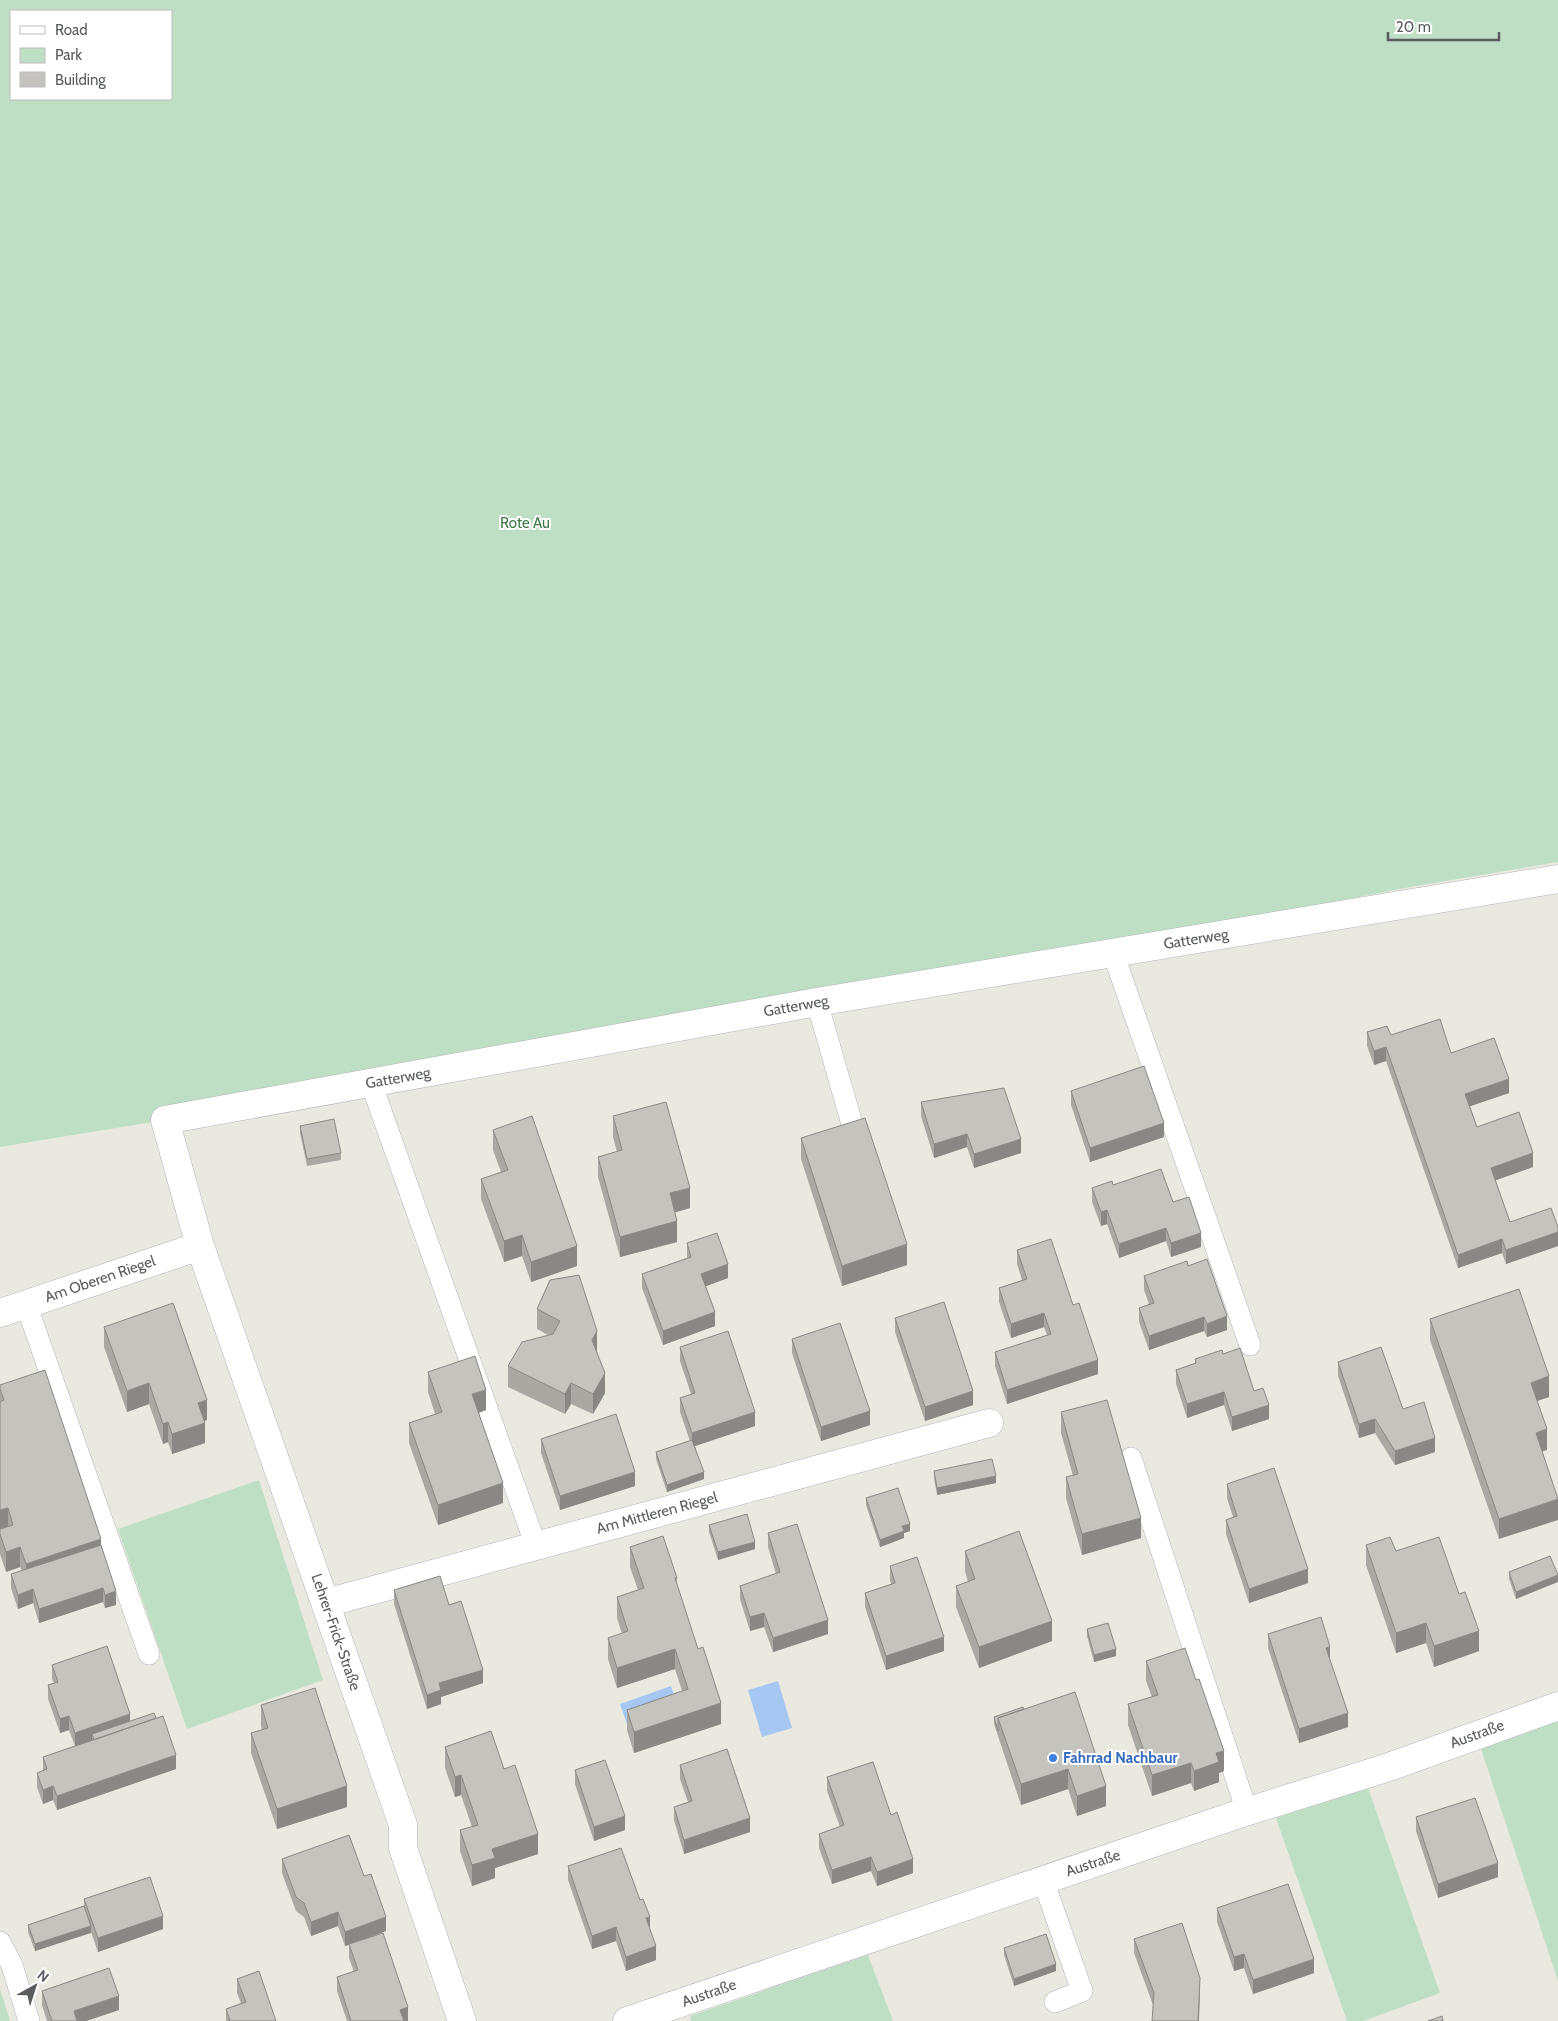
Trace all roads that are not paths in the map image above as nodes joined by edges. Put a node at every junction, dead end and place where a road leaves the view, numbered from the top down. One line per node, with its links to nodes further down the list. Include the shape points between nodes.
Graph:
1 (1558, 879): 2 (street, Gatterweg)
2 (1113, 953): 3 (street, Gatterweg); 9 (lane)
3 (817, 1002): 4 (street, Gatterweg); 5 (lane)
4 (371, 1083): 6 (street, Gatterweg, via 165,1120); 12 (lane)
5 (852, 1124)
6 (200, 1246): 7 (street, Am Oberen Riegel); 13 (street, Lehrer-Frick-Straße)
7 (26, 1304): 8 (street, Am Oberen Riegel); 14 (lane)
8 (0, 1314)
9 (1250, 1345)
10 (988, 1423): 12 (street, Am Mittleren Riegel)
11 (1131, 1458): 16 (lane)
12 (536, 1546): 13 (street, Am Mittleren Riegel)
13 (326, 1603): 21 (street, Lehrer-Frick-Straße, via 403,1825 403,1848)
14 (149, 1654)
15 (1558, 1706): 16 (street, Austraße, via 1389,1767)
16 (1246, 1812): 17 (street, Austraße)
17 (1044, 1880): 19 (lane, via 1082,1991); 22 (street, Austraße)
18 (0, 1942): 20 (lane, via 12,1965)
19 (1055, 2002)
20 (29, 2021)
21 (462, 2021)
22 (627, 2021)

